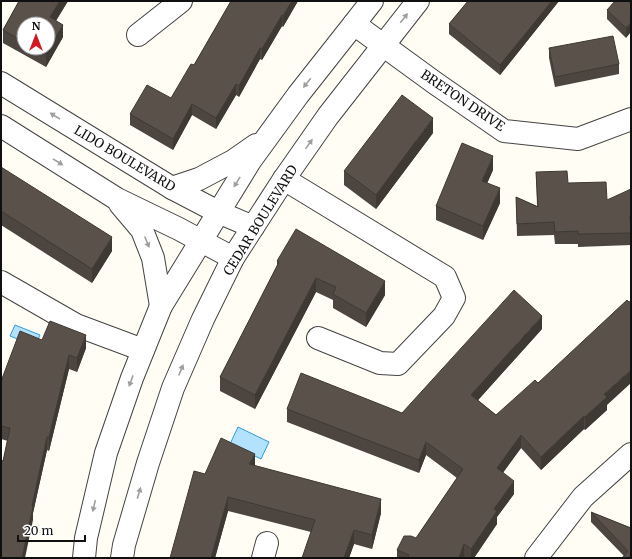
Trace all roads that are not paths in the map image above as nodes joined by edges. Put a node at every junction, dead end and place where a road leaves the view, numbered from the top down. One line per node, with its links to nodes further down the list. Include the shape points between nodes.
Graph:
1 (181, 1): 5 (street)
2 (372, 1): 4 (street)
3 (418, 1): 6 (street, CEDAR BOULEVARD, one-way to 3)
4 (354, 24): 6 (street, BRETON DRIVE); 10 (street, one-way to 10)
5 (138, 35)
6 (384, 45): 8 (street, BRETON DRIVE, via 504,131 578,138); 11 (street, CEDAR BOULEVARD, one-way to 6, via 328,116)
7 (1, 83): 12 (street, LIDO BOULEVARD, one-way to 7)
8 (631, 119)
9 (1, 126): 13 (street, one-way to 13)
10 (266, 138): 12 (street, via 233,161 199,179); 14 (street, one-way to 14)
11 (284, 179): 15 (street, CEDAR BOULEVARD); 20 (street, via 445,277 454,298 444,316 398,364 380,363)
12 (172, 188): 14 (street, LIDO BOULEVARD)
13 (117, 199): 16 (street); 19 (street, one-way to 19, via 142,230 153,258)
14 (218, 212): 15 (street, LIDO BOULEVARD); 16 (street)
15 (253, 228): 17 (street, CEDAR BOULEVARD)
16 (201, 241): 17 (street); 19 (street)
17 (233, 258): 24 (street, CEDAR BOULEVARD, one-way to 17, via 148,463 173,388)
18 (1, 282): 21 (street, via 76,325)
19 (161, 306): 21 (street)
20 (318, 338)
21 (143, 350): 23 (street, one-way to 23, via 106,453 86,538)
22 (631, 454): 25 (street, via 583,497)
23 (84, 558)
24 (122, 558)
25 (536, 558)

